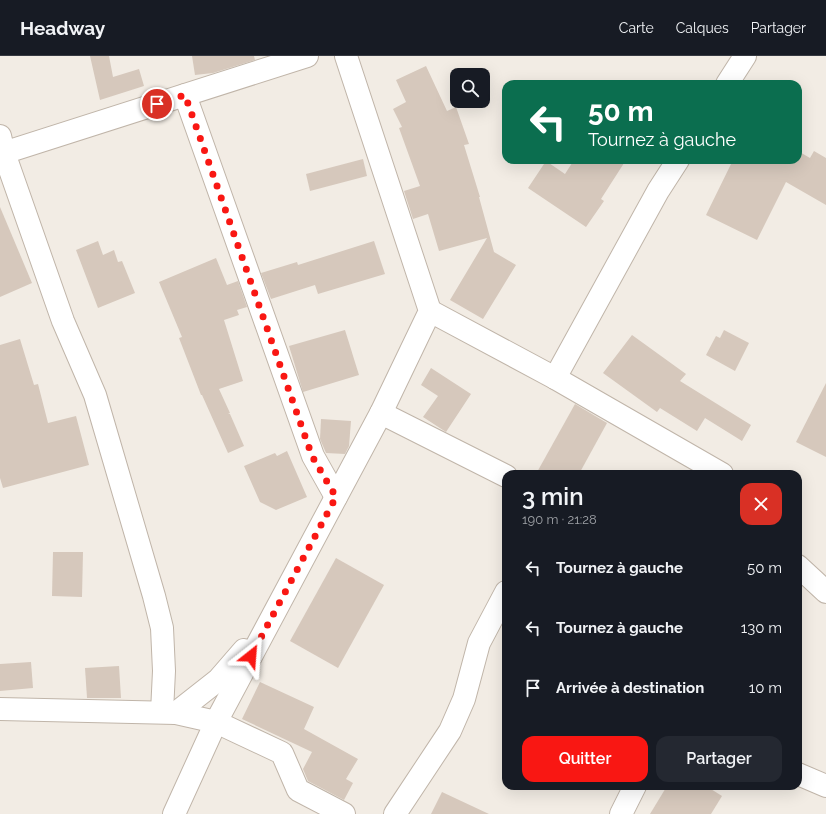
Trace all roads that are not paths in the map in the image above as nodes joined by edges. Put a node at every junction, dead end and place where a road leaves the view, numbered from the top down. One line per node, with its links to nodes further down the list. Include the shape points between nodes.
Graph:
1 (307, 56): 5 (street)
2 (346, 56): 8 (street)
3 (745, 56): 4 (street)
4 (730, 80)
5 (185, 95): 6 (street); 13 (street, via 312,456)
6 (1, 148): 19 (street, via 63,321 95,395 133,522 162,628)
7 (675, 164): 9 (street, via 654,197)
8 (430, 311): 9 (street); 10 (street)
9 (555, 378): 11 (street)
10 (381, 413): 12 (street); 13 (street)
11 (715, 470)
12 (502, 474)
13 (336, 497): 17 (street)
14 (802, 570): 15 (street)
15 (826, 592)
16 (502, 600): 26 (street, via 479,643 464,700 450,731)
17 (272, 617): 19 (street, via 218,680); 20 (street)
18 (0, 709): 19 (street)
19 (169, 712): 20 (street)
20 (216, 722): 24 (street); 25 (street, via 282,753 298,790)
21 (802, 776): 22 (street)
22 (826, 786)
23 (633, 790): 27 (street)
24 (174, 814)
25 (344, 814)
26 (395, 814)
27 (621, 814)

